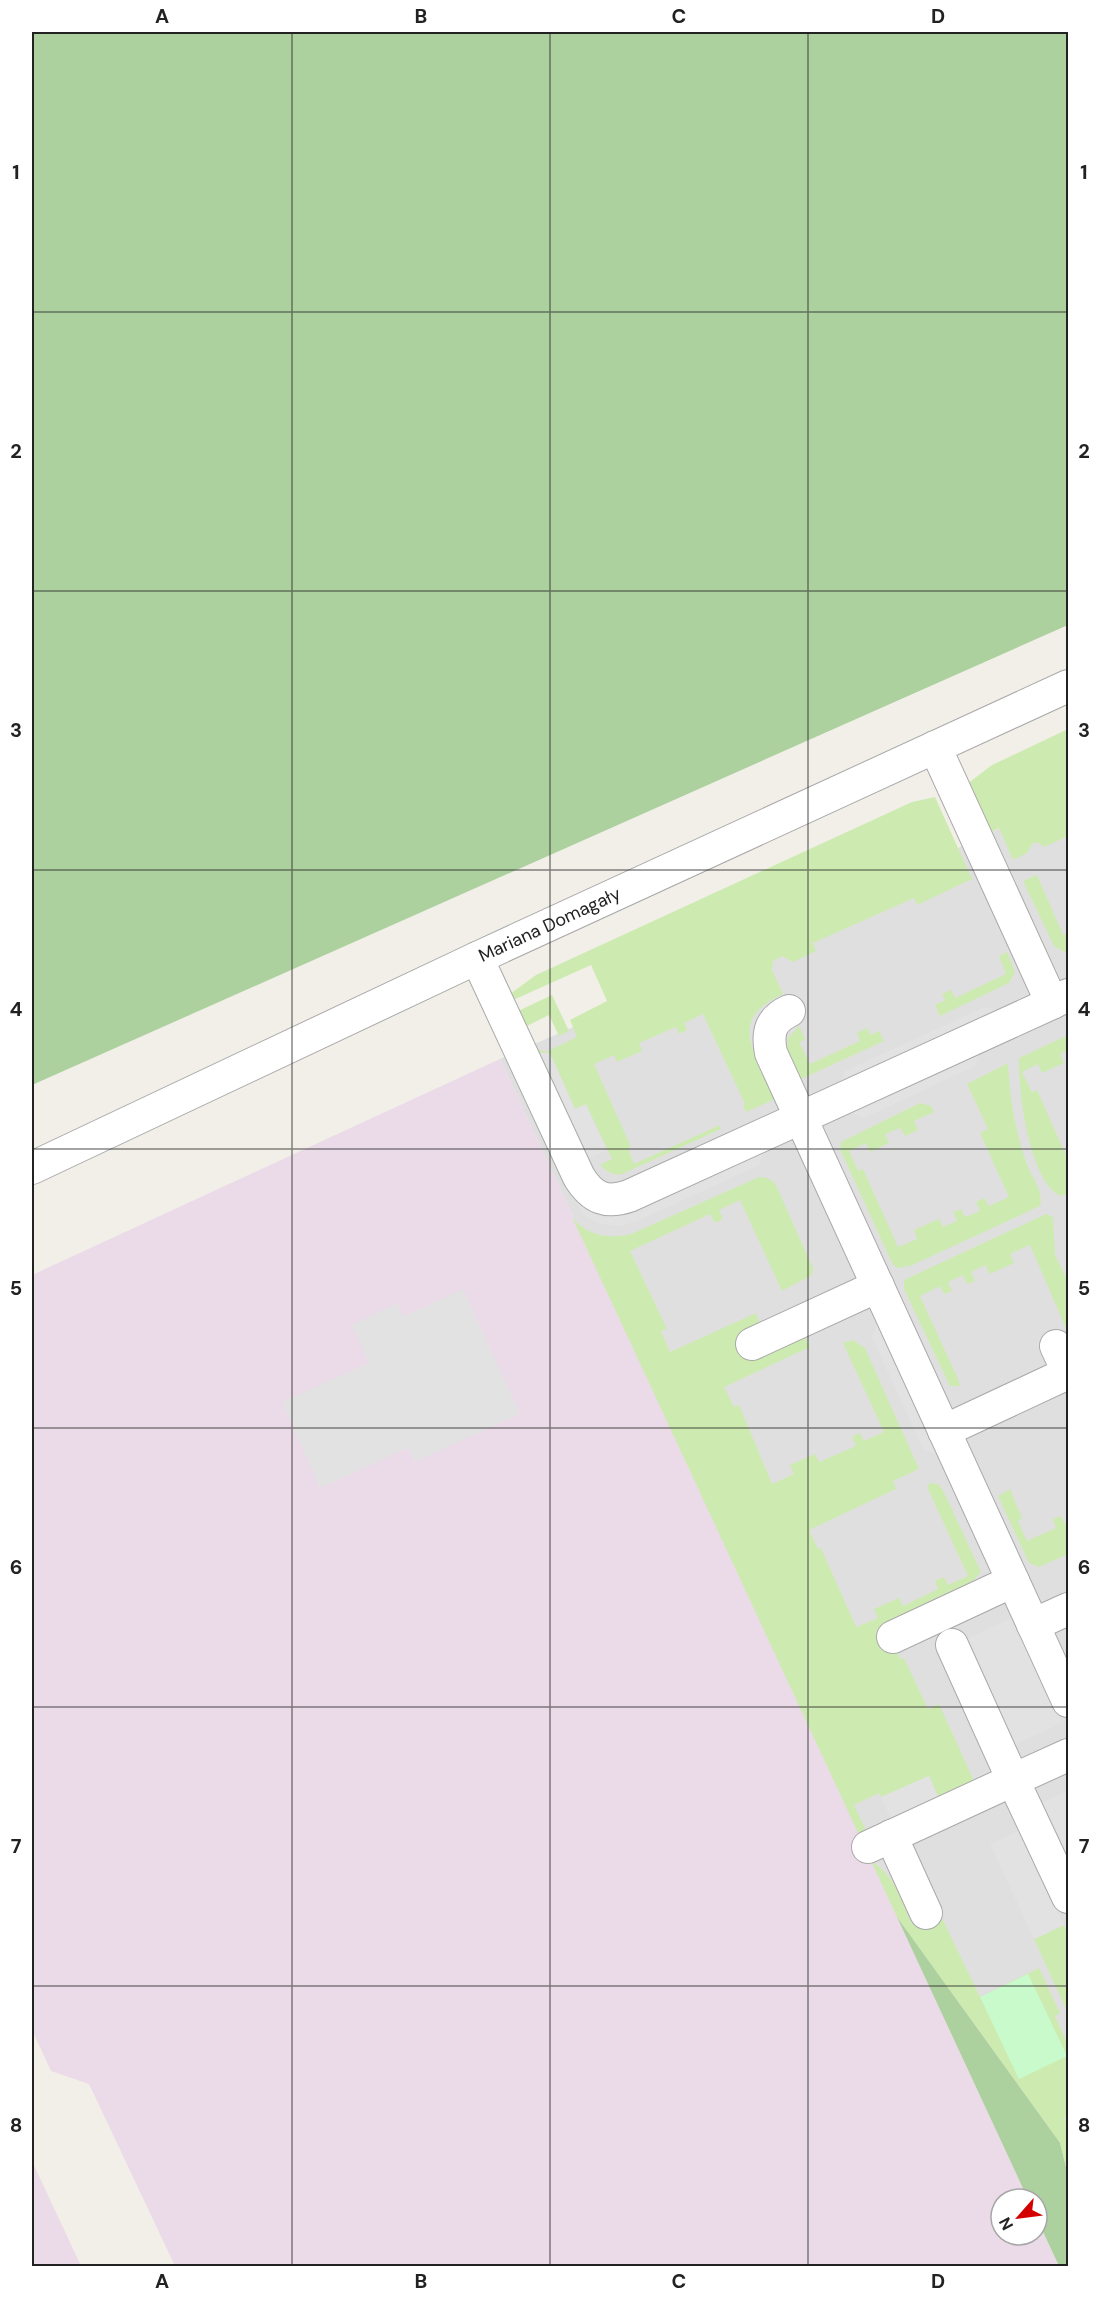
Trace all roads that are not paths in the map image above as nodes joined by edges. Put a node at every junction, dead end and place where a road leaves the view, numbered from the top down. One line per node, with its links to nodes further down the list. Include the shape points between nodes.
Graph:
1 (1068, 686): 2 (street, Mariana Domagały)
2 (935, 747): 3 (street, Mariana Domagały); 4 (street)
3 (477, 958): 6 (street, via 576,1171 588,1191 601,1199 629,1196); 7 (street, Mariana Domagały)
4 (1060, 999): 6 (street)
5 (789, 1011): 6 (street, via 773,1023 769,1043)
6 (801, 1119): 8 (street)
7 (32, 1168)
8 (878, 1286): 9 (street); 11 (street)
9 (752, 1344)
10 (1064, 1363): 11 (street)
11 (944, 1431): 12 (street)
12 (1013, 1581): 14 (street); 15 (street)
13 (1068, 1609): 14 (street)
14 (1034, 1624): 17 (street)
15 (893, 1637)
16 (952, 1645): 19 (street)
17 (1068, 1701)
18 (1068, 1755): 19 (street)
19 (1013, 1780): 20 (street); 21 (street, via 879,1841)
20 (1068, 1898)
21 (926, 1913)

